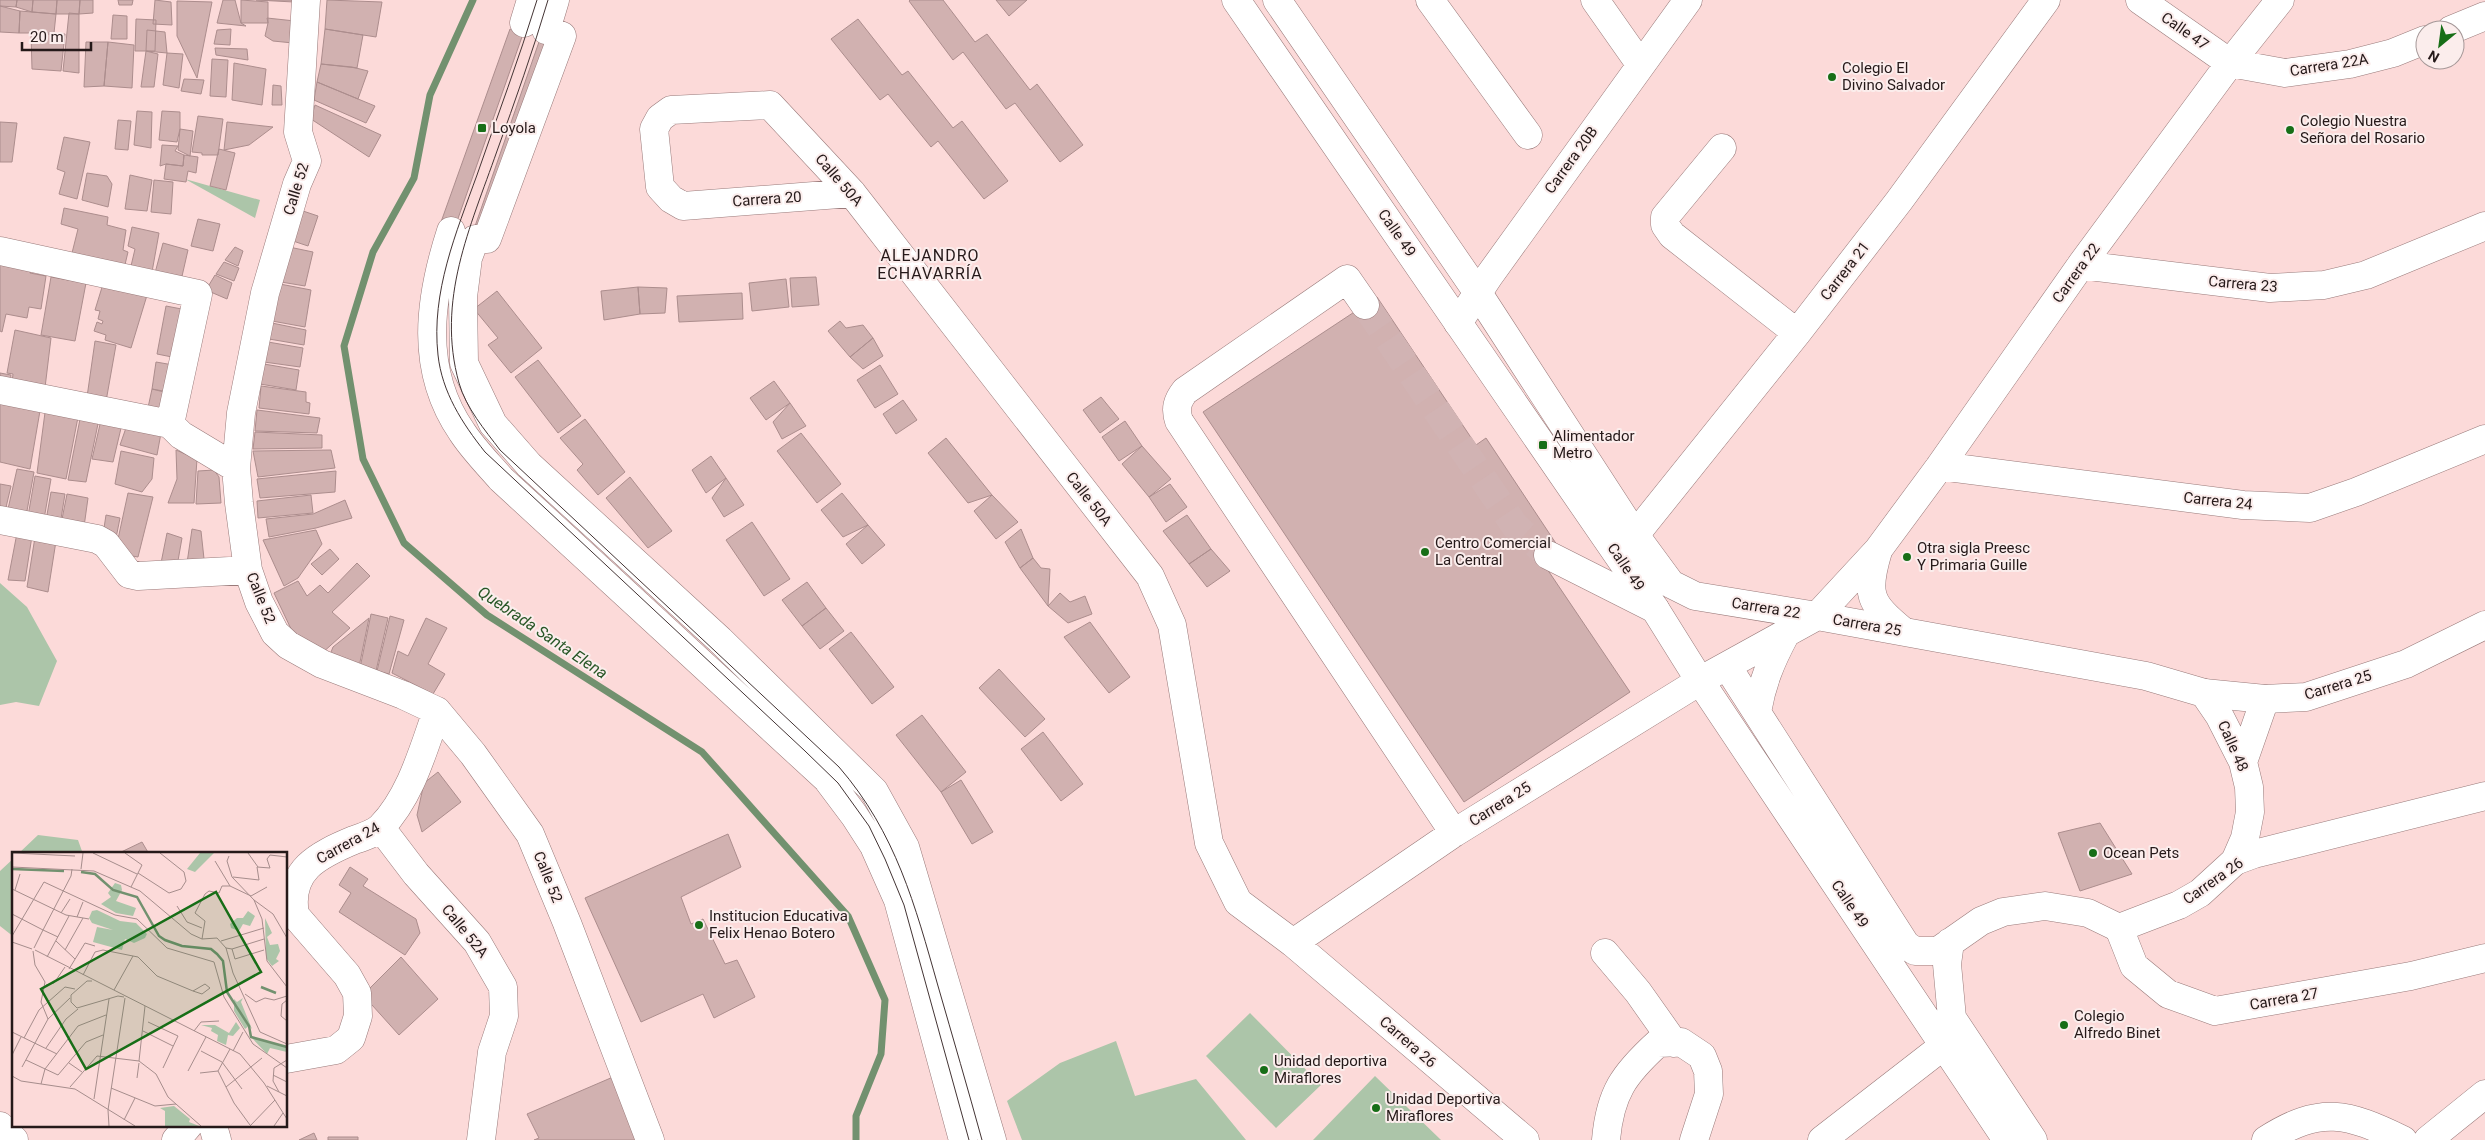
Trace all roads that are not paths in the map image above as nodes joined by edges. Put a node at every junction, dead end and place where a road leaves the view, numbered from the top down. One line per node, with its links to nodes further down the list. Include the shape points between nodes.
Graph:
1 (306, 0): 33 (street, Calle 52, via 298,132 307,161 297,184 265,293 241,413)
2 (555, 0): 12 (street)
3 (1236, 0): 27 (street, Calle 49)
4 (1277, 0): 25 (street, Calle 49)
5 (1430, 0): 17 (street)
6 (1595, 0): 16 (street)
7 (1688, 0): 16 (street, Carrera 20B)
8 (2046, 0): 28 (street, Carrera 21, via 1900,201)
9 (2140, 0): 15 (street, Calle 47)
10 (2280, 0): 15 (street, Carrera 22)
11 (2485, 16): 13 (street)
12 (538, 21): 73 (street, via 562,36 487,239 475,239 468,258 463,297 464,363 493,424 529,465 720,640 874,791 905,847)
13 (2465, 24)
14 (2415, 44): 15 (street, Carrera 22A, via 2350,64 2285,73)
15 (2230, 63): 24 (street, Carrera 22)
16 (1640, 64): 25 (street, Carrera 20B)
17 (1528, 135)
18 (1722, 148): 28 (street, via 1665,217 1665,226 1672,235)
19 (852, 193): 20 (street, Carrera 20); 20 (street, Calle 50A, via 770,105 671,110 660,118 654,129 660,187); 58 (street, Calle 50A, via 1150,576 1172,625 1209,843 1238,902)
20 (682, 206)
21 (2485, 226): 24 (street, Carrera 23, via 2366,275 2324,285 2270,288)
22 (451, 231): 72 (street, via 430,322 435,371 443,398 462,432 501,479 827,779 854,815 874,846 898,900)
23 (0, 251): 30 (street, via 198,294)
24 (2081, 265): 32 (street, Carrera 22)
25 (1478, 293): 27 (street, Carrera 20B); 35 (street, Calle 49)
26 (1365, 304): 54 (street, via 1347,279 1185,391 1179,398 1176,413)
27 (1458, 323): 40 (street, Calle 49)
28 (1797, 333): 35 (street, Carrera 21)
29 (0, 390): 30 (street)
30 (170, 424): 33 (street, via 181,435)
31 (2485, 440): 32 (street, Carrera 24, via 2310,508 2243,504)
32 (1940, 466): 36 (street, Carrera 22)
33 (236, 468): 38 (street, Calle 52)
34 (0, 520): 38 (street, via 97,539 106,544 129,574 138,576)
35 (1635, 535): 39 (street, Calle 49)
36 (1878, 550): 41 (street, Carrera 22); 43 (street, Carrera 22, via 1870,582 1872,593 1883,614)
37 (1548, 555): 40 (street)
38 (248, 570): 49 (street, Calle 52, via 275,633 288,645 322,664)
39 (1663, 576): 41 (street, Carrera 22, via 1682,592 1695,596)
40 (1655, 609): 46 (street, Calle 49)
41 (1817, 616): 43 (street, Carrera 25); 44 (street, Carrera 25)
42 (2485, 625): 48 (street, Carrera 25, via 2406,664 2306,697)
43 (1903, 631): 47 (street, Carrera 25, via 2146,676)
44 (1785, 635): 45 (street, Carrera 25); 50 (street, via 1761,686)
45 (1726, 666): 46 (street, Carrera 25); 50 (street, Calle 49)
46 (1700, 681): 50 (street); 54 (street, Carrera 25); 61 (street, Calle 49)
47 (2204, 693): 48 (street, Carrera 25); 51 (street, Calle 48)
48 (2265, 699): 51 (street)
49 (437, 711): 53 (street, Carrera 24, via 412,778); 71 (street, Calle 52, via 473,754 530,834)
50 (1761, 719): 57 (street, Calle 49, via 1906,945 1915,951 1938,951)
51 (2243, 762): 55 (street, Calle 48, via 2250,812 2245,838)
52 (2485, 796): 55 (street, Carrera 26)
53 (380, 828): 63 (street, Carrera 24, via 313,861 296,882 295,915 346,975 357,993 358,1016 351,1038 336,1050); 70 (street, Calle 52A, via 477,942 503,987 504,1016 492,1052)
54 (1454, 833): 58 (street, Carrera 25)
55 (2235, 861): 56 (street, Carrera 26, via 2200,893 2179,905)
56 (2119, 928): 57 (street, via 2088,913 2045,906 2003,912 1981,921); 60 (street, Carrera 27, via 2134,966 2168,994 2215,1011 2411,976)
57 (1950, 942): 61 (street, Calle 49, via 1947,964)
58 (1293, 943): 74 (street, Carrera 26)
59 (1605, 953): 62 (street)
60 (2485, 958)
61 (1951, 1039): 77 (street); 78 (street, Calle 49); 79 (street, Calle 49)
62 (1674, 1043): 75 (street, via 1658,1043 1620,1082 1608,1117); 76 (street, via 1681,1042 1702,1056 1708,1071 1709,1094)
63 (288, 1060)
64 (2485, 1094): 67 (street)
65 (0, 1126): 68 (street)
66 (186, 1128): 69 (street)
67 (2429, 1139)
68 (14, 1140)
69 (176, 1140)
70 (481, 1140)
71 (650, 1140)
72 (963, 1140)
73 (992, 1140)
74 (1525, 1140)
75 (1606, 1140)
76 (1694, 1140)
77 (1822, 1140)
78 (2007, 1140)
79 (2033, 1140)
80 (2266, 1140): 81 (street, via 2287,1127 2314,1117 2342,1116 2370,1124)
81 (2403, 1140)

